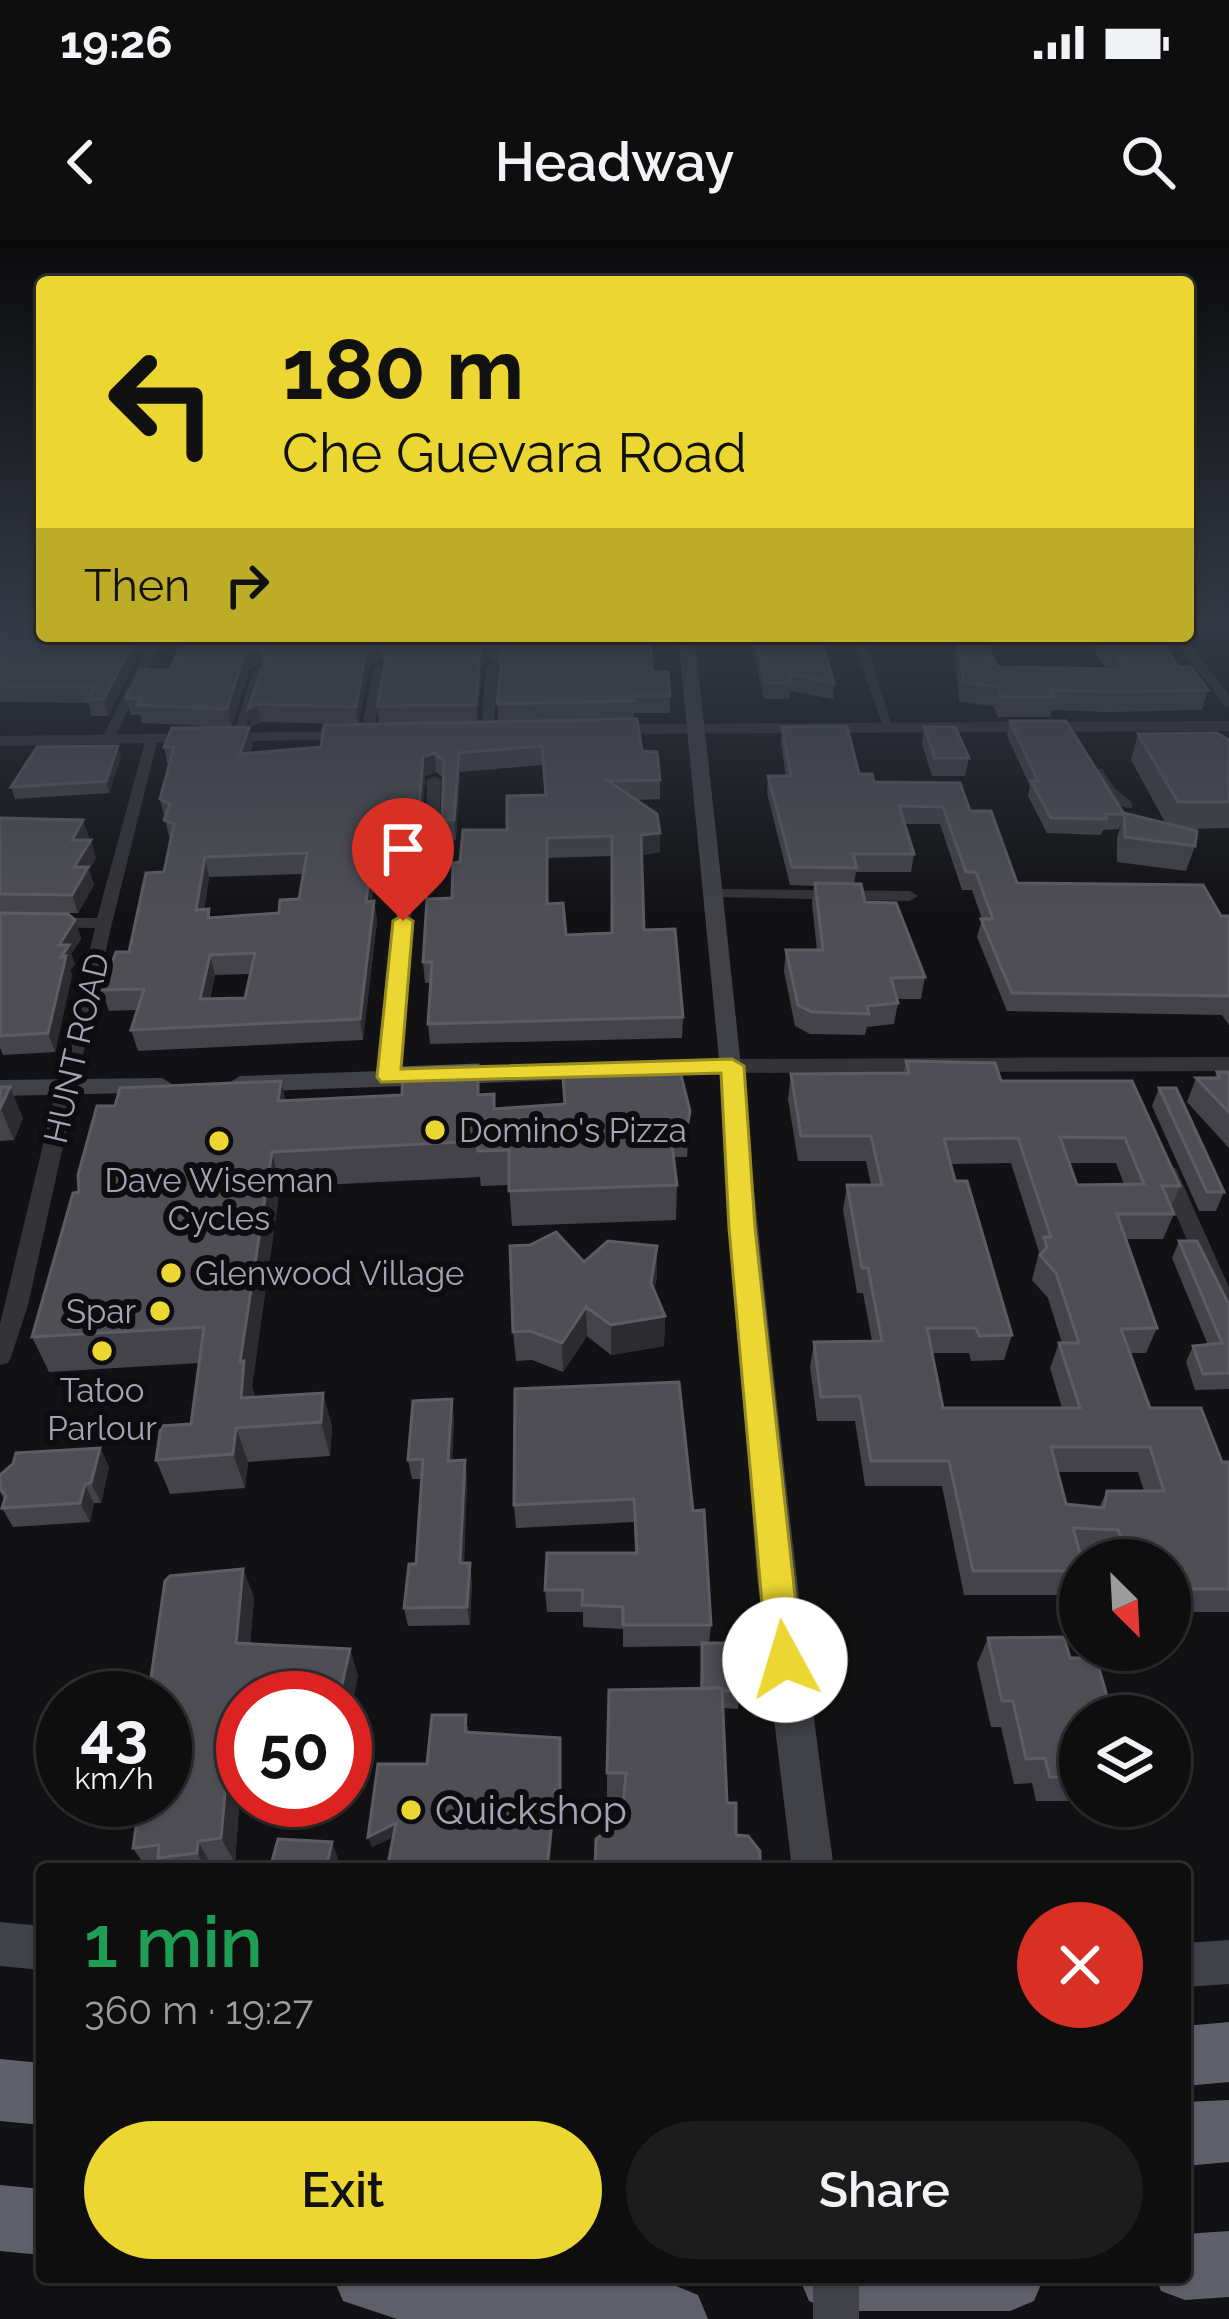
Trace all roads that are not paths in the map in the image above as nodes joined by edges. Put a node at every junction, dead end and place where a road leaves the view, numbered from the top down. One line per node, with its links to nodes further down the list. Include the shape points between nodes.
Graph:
1 (117, 720): 19 (street)
2 (243, 720): 17 (street)
3 (370, 720): 16 (street)
4 (488, 720): 12 (street)
5 (693, 720): 10 (main road)
6 (887, 720): 7 (street)
7 (889, 726): 8 (street); 10 (street)
8 (1067, 726): 9 (street); 21 (street)
9 (1229, 726)
10 (694, 727): 11 (street); 25 (main road)
11 (588, 729)
12 (487, 731): 13 (street); 14 (street)
13 (506, 731)
14 (463, 732)
15 (391, 733): 16 (street)
16 (367, 734): 17 (street)
17 (237, 736): 18 (street)
18 (152, 738): 19 (street); 28 (street, HUNT ROAD)
19 (108, 739): 20 (street)
20 (0, 741)
21 (1078, 742)
22 (1089, 759): 24 (street)
23 (434, 780): 31 (street, via 432,857 407,882)
24 (1126, 805)
25 (713, 894): 26 (street); 30 (main road)
26 (910, 896)
27 (0, 922): 28 (street)
28 (104, 923): 33 (street, HUNT ROAD)
29 (1229, 1064): 30 (street, via 1124,1075)
30 (732, 1066): 31 (main road); 37 (main road, via 776,1577)
31 (389, 1077): 33 (main road)
32 (0, 1088): 33 (main road)
33 (66, 1090): 36 (street, HUNT ROAD)
34 (1156, 1147): 35 (street)
35 (1229, 1311)
36 (0, 1357)
37 (812, 1863)
38 (0, 1944): 39 (main road)
39 (36, 1947)
40 (1229, 1962): 41 (main road)
41 (1191, 1965)
42 (1229, 2052): 43 (highway)
43 (1191, 2055)
44 (0, 2090): 45 (highway)
45 (36, 2093)
46 (1229, 2132): 47 (highway)
47 (1191, 2134)
48 (0, 2218): 49 (highway)
49 (36, 2221)
50 (1229, 2264): 51 (highway)
51 (1191, 2267)
52 (389, 2283): 54 (highway, via 439,2297)
53 (834, 2283): 55 (main road, bridge)
54 (674, 2319)
55 (836, 2319)

